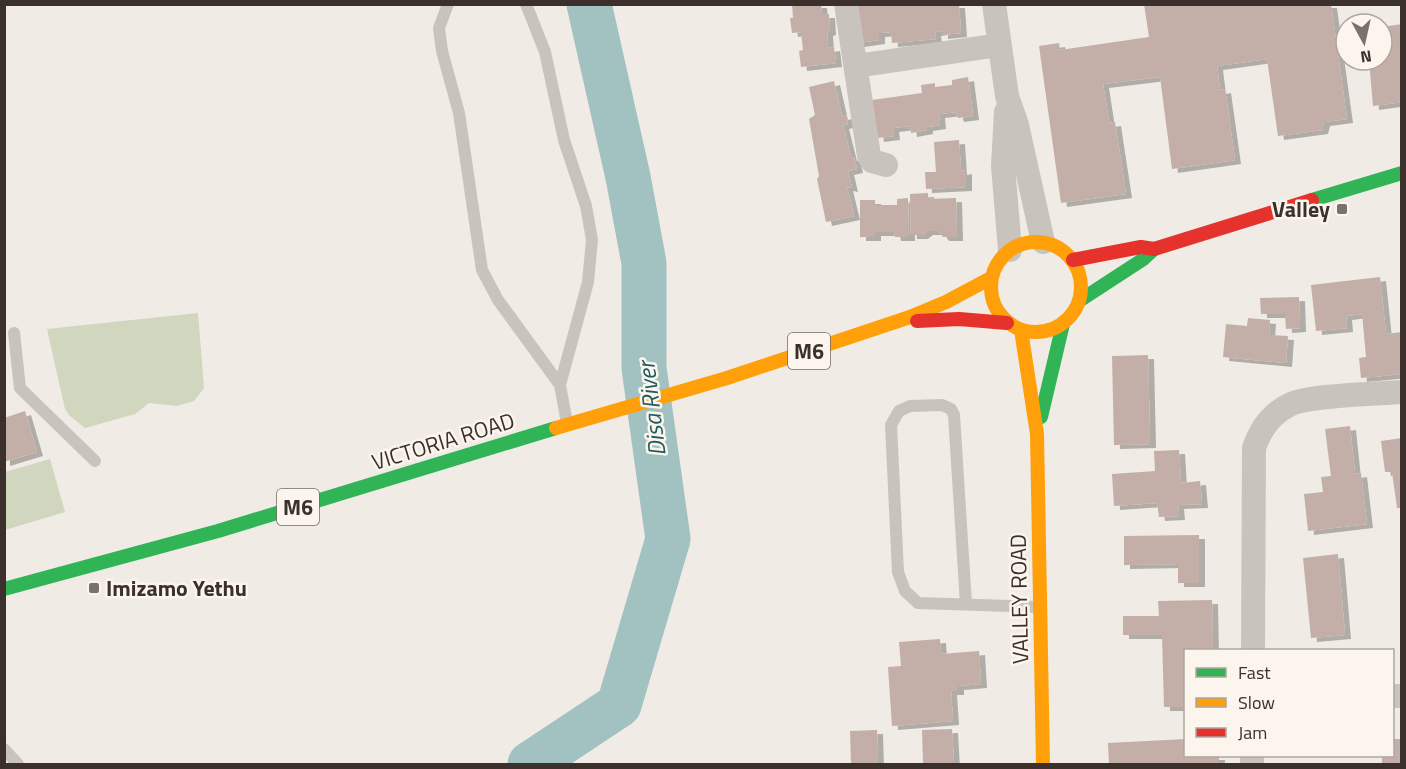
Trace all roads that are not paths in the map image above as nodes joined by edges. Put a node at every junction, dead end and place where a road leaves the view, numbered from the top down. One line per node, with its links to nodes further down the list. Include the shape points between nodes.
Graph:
1 (448, 4): 21 (lane, via 439,28 459,113 482,270 498,300)
2 (526, 4): 21 (lane, via 545,52 592,240 588,282)
3 (846, 4): 6 (street)
4 (994, 4): 5 (street)
5 (999, 45): 6 (street); 7 (street)
6 (856, 66): 8 (street, via 869,156 872,161)
7 (1007, 96): 10 (street); 12 (street, via 1003,166)
8 (886, 165)
9 (1401, 173): 11 (main road)
10 (1043, 242): 12 (main road); 13 (main road)
11 (1154, 249): 13 (main road); 15 (main road)
12 (1010, 250): 14 (main road, VICTORIA ROAD / M6, via 1000,259)
13 (1073, 260): 15 (main road, via 1082,287)
14 (991, 278): 16 (main road, VICTORIA ROAD / M6, via 946,302); 17 (main road, via 992,297)
15 (1079, 301): 18 (main road)
16 (891, 323): 17 (main road, VICTORIA ROAD / M6, via 959,319); 23 (main road, VICTORIA ROAD / M6, via 727,378)
17 (1007, 323): 19 (main road, VICTORIA ROAD / M6)
18 (1063, 324): 19 (main road, VICTORIA ROAD / M6, via 1051,330); 24 (main road, VALLEY ROAD)
19 (1021, 330): 24 (main road, VALLEY ROAD)
20 (14, 333): 25 (lane, via 20,388)
21 (560, 385): 23 (lane)
22 (1401, 392): 29 (street, via 1306,400 1289,405 1259,433 1254,448)
23 (568, 424): 26 (main road, VICTORIA ROAD / M6, via 218,531)
24 (1037, 434): 28 (main road, VALLEY ROAD)
25 (95, 462)
26 (4, 589)
27 (966, 604): 27 (lane, via 918,603 905,591 898,572 891,425 899,411 910,406 942,405 954,415); 28 (lane)
28 (1040, 608): 32 (main road, VALLEY ROAD)
29 (1253, 649)
30 (4, 749): 31 (lane)
31 (18, 765)
32 (1043, 765)

